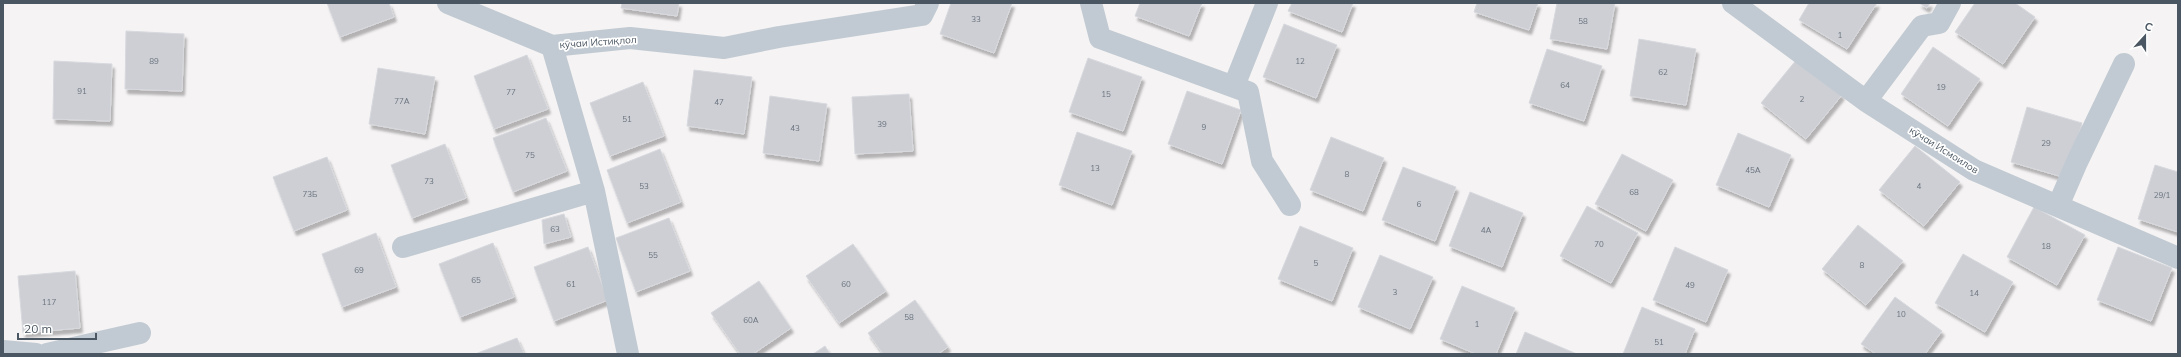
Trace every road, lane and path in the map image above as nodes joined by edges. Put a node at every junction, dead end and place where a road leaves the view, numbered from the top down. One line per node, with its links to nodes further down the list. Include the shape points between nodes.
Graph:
1 (448, 3): 7 (street, кӯчаи Истиқлол)
2 (928, 3): 7 (street, кӯчаи Истиқлол, via 922,15 724,48 630,38)
3 (1091, 3): 9 (street, via 1100,38)
4 (1267, 3): 9 (street)
5 (1733, 3): 10 (street, кӯчаи Исмоилов)
6 (1950, 3): 10 (street, via 1939,23 1922,26)
7 (552, 46): 11 (street)
8 (2124, 64): 13 (street, via 2076,162)
9 (1234, 86): 12 (street, via 1248,92 1262,161)
10 (1866, 101): 13 (street, кӯчаи Исмоилов, via 1974,170)
11 (594, 191): 14 (street); 20 (street)
12 (1290, 205)
13 (2058, 206): 15 (street, кӯчаи Исмоилов)
14 (403, 247)
15 (2178, 258)
16 (140, 334): 19 (street)
17 (3, 351): 18 (street)
18 (36, 354)
19 (48, 354)
20 (628, 354)

